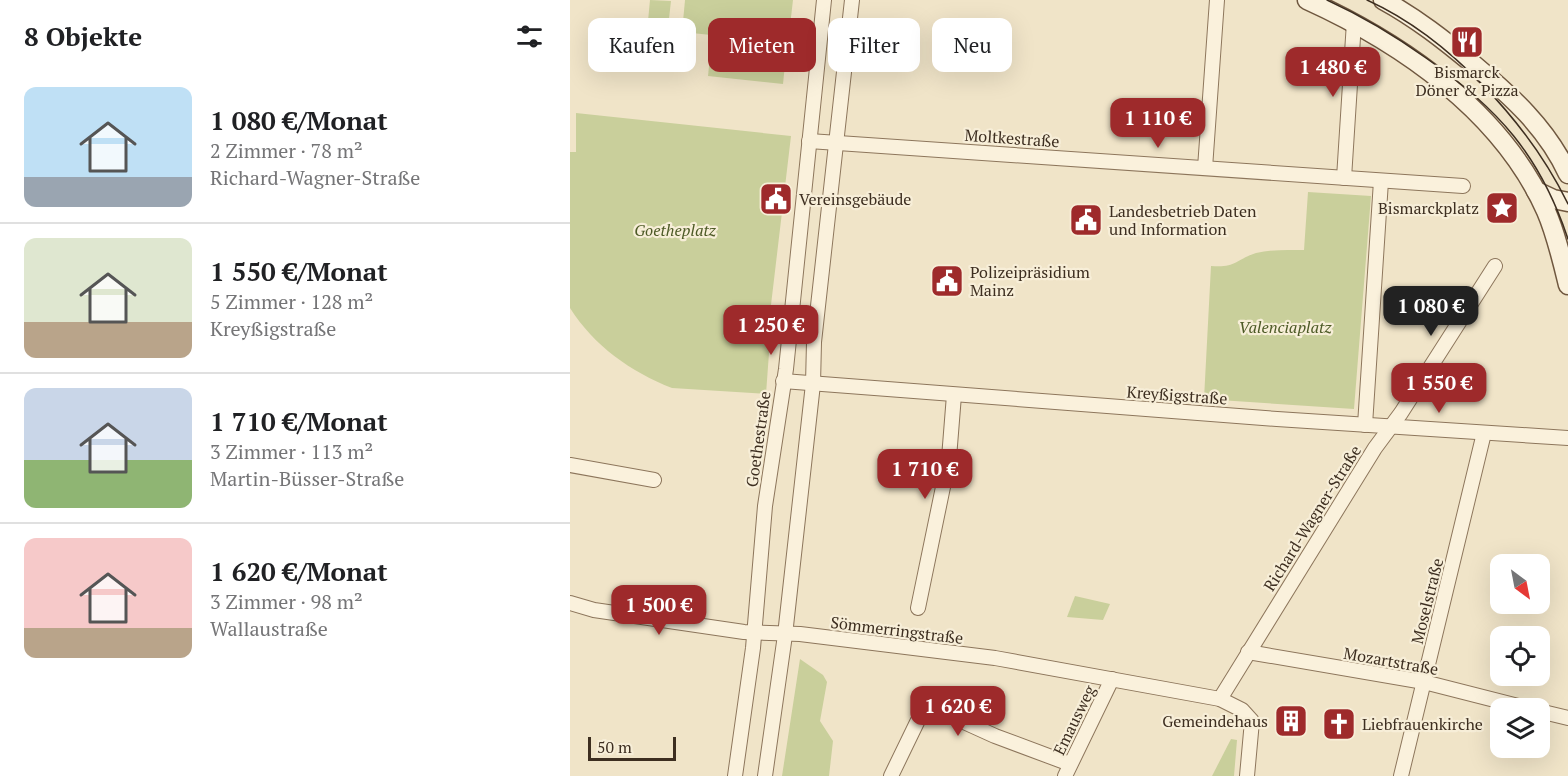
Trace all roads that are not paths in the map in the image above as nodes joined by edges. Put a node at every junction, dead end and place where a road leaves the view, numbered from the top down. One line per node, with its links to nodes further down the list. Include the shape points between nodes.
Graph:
1 (824, 0): 9 (street, Goethestraße)
2 (852, 0): 10 (street)
3 (1217, 0): 12 (street)
4 (1307, 0): 7 (street)
5 (1383, 0): 6 (street)
6 (1402, 5): 8 (street, via 1508,94)
7 (1354, 22): 14 (street); 18 (street, via 1455,91 1489,126 1536,191)
8 (1549, 140): 11 (street); 13 (street)
9 (809, 141): 10 (street, Moltkestraße); 21 (street, Goethestraße)
10 (837, 142): 12 (street, Moltkestraße); 22 (street, via 814,342)
11 (1568, 155)
12 (1205, 168): 14 (street, Moltkestraße)
13 (1568, 174)
14 (1344, 178): 15 (street, Moltkestraße)
15 (1381, 181): 16 (street, Moltkestraße); 24 (street)
16 (1463, 186)
17 (1568, 186): 18 (street)
18 (1556, 204): 20 (street)
19 (1496, 266): 25 (street, Richard-Wagner-Straße)
20 (1566, 276)
21 (783, 381): 22 (street, Kreyßigstraße); 32 (street, Goethestraße, via 765,506)
22 (813, 384): 23 (street, Kreyßigstraße); 33 (street)
23 (954, 394): 24 (street, Kreyßigstraße); 31 (street, via 949,458)
24 (1365, 425): 25 (street, Kreyßigstraße)
25 (1391, 427): 26 (street, Kreyßigstraße); 34 (street, Richard-Wagner-Straße)
26 (1484, 433): 27 (street, Kreyßigstraße); 36 (street, Moselstraße)
27 (1568, 438)
28 (570, 465): 29 (street)
29 (654, 480)
30 (570, 603): 32 (street, Sömmerringstraße, via 594,610)
31 (918, 608)
32 (755, 632): 33 (street, Sömmerringstraße); 42 (street, Goethestraße)
33 (786, 635): 35 (street, Sömmerringstraße, via 995,658); 43 (street)
34 (1248, 652): 36 (street, Mozartstraße); 37 (street, Richard-Wagner-Straße)
35 (1112, 679): 37 (street, Sömmerringstraße); 41 (street, Emausweg)
36 (1424, 682): 38 (street, Mozartstraße); 46 (street, Moselstraße)
37 (1220, 699): 45 (street, Sömmerringstraße, via 1242,710 1252,721)
38 (1490, 699)
39 (1550, 714): 40 (street)
40 (1568, 718)
41 (1068, 770): 44 (street, via 931,707 922,712)
42 (735, 776)
43 (765, 776)
44 (891, 776)
45 (1247, 776)
46 (1401, 776)

